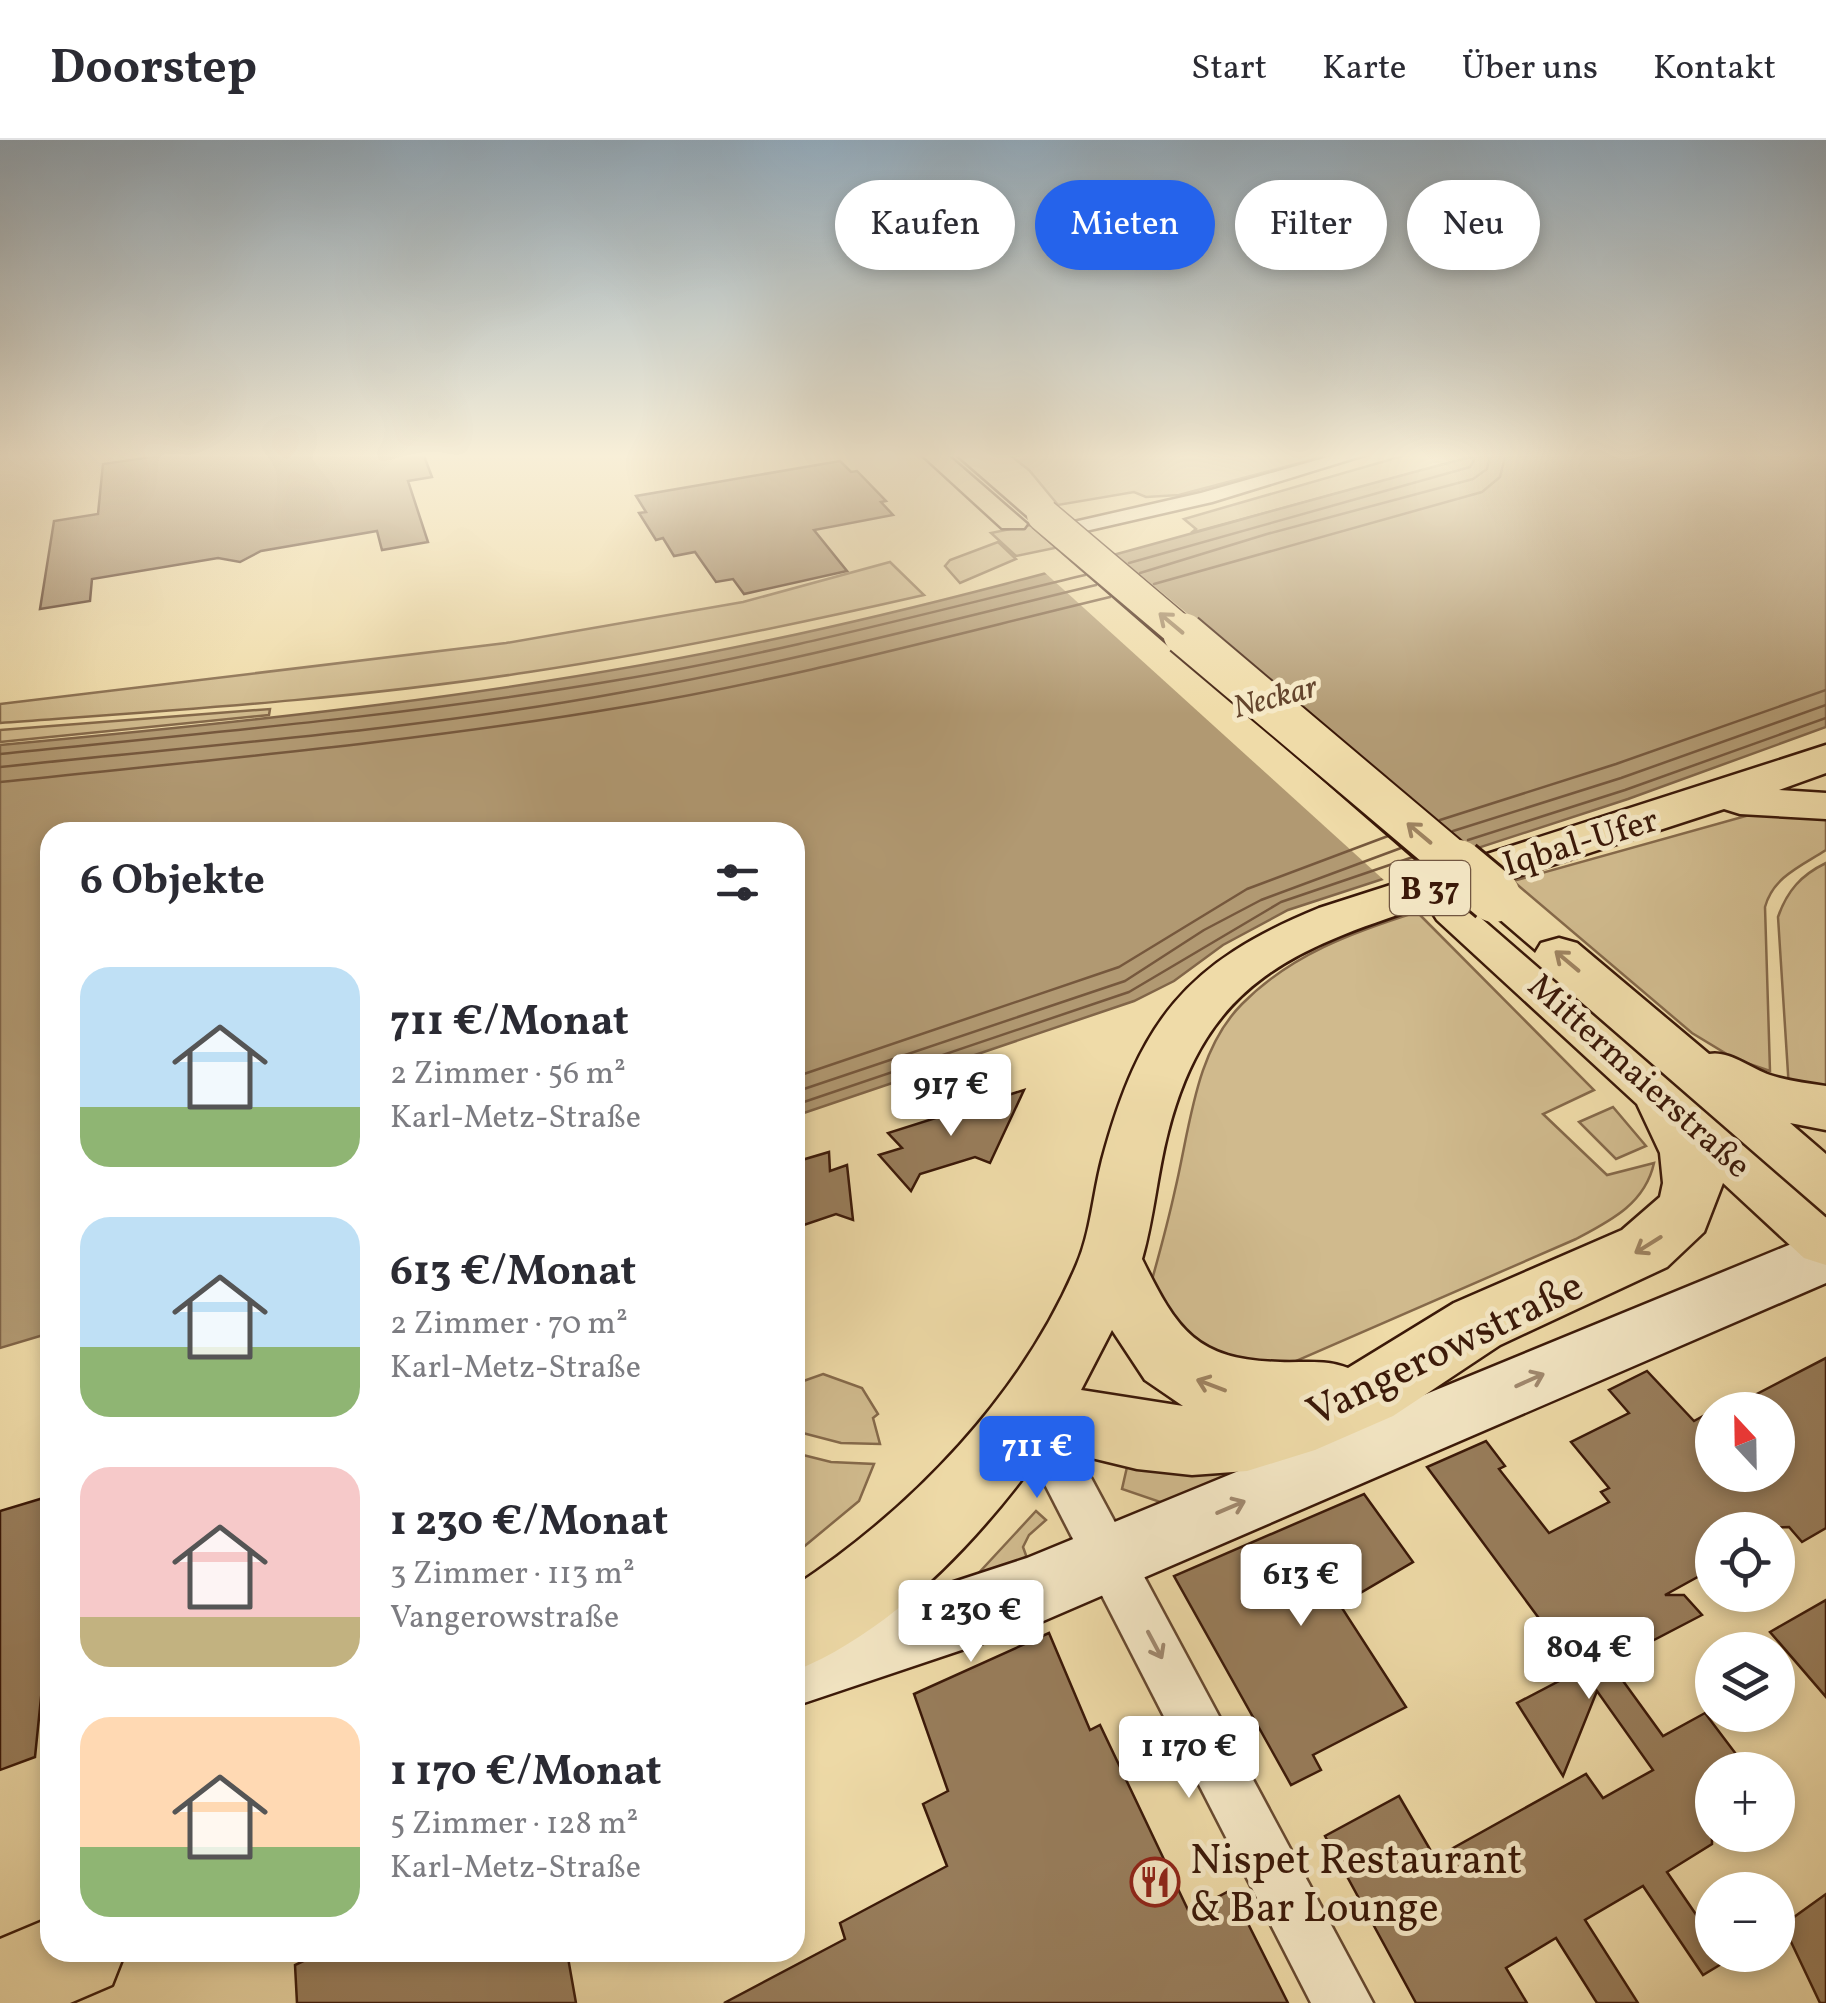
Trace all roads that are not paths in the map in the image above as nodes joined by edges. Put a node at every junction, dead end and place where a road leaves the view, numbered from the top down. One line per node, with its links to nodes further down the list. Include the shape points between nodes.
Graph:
1 (1067, 540): 5 (main road)
2 (1821, 766): 3 (main road, Iqbal-Ufer / B 37)
3 (1707, 802): 4 (main road); 10 (main road, Iqbal-Ufer / B 37, via 1414,893 1263,955 1223,982 1174,1042 1139,1125)
4 (1826, 806)
5 (1474, 902): 6 (main road, Mittermaierstraße, one-way to 5); 7 (main road, Mittermaierstraße)
6 (1641, 1025): 8 (main road, via 1730,1082); 9 (main road, Mittermaierstraße)
7 (1660, 1096): 9 (main road, Mittermaierstraße); 11 (main road, Vangerowstraße, one-way to 11, via 1688,1142 1694,1174 1694,1189 1673,1226 1619,1262 1475,1324)
8 (1826, 1108)
9 (1817, 1204): 13 (main road, Vangerowstraße, one-way to 9, via 1818,1258)
10 (1110, 1259): 11 (main road, one-way to 10, via 1262,1397 1205,1384 1185,1374 1144,1326); 12 (main road, Iqbal-Ufer / B 37, via 1078,1333)
11 (1376, 1390): 12 (main road, Vangerowstraße, via 1247,1438 1146,1437)
12 (1030, 1409): 13 (street); 14 (main road, B 37, via 978,1481 922,1537)
13 (1109, 1559): 15 (main road, Vangerowstraße); 18 (street, one-way to 18)
14 (805, 1625)
15 (805, 1667)
16 (56, 1962): 17 (main road)
17 (0, 1986)
18 (1343, 2003)

